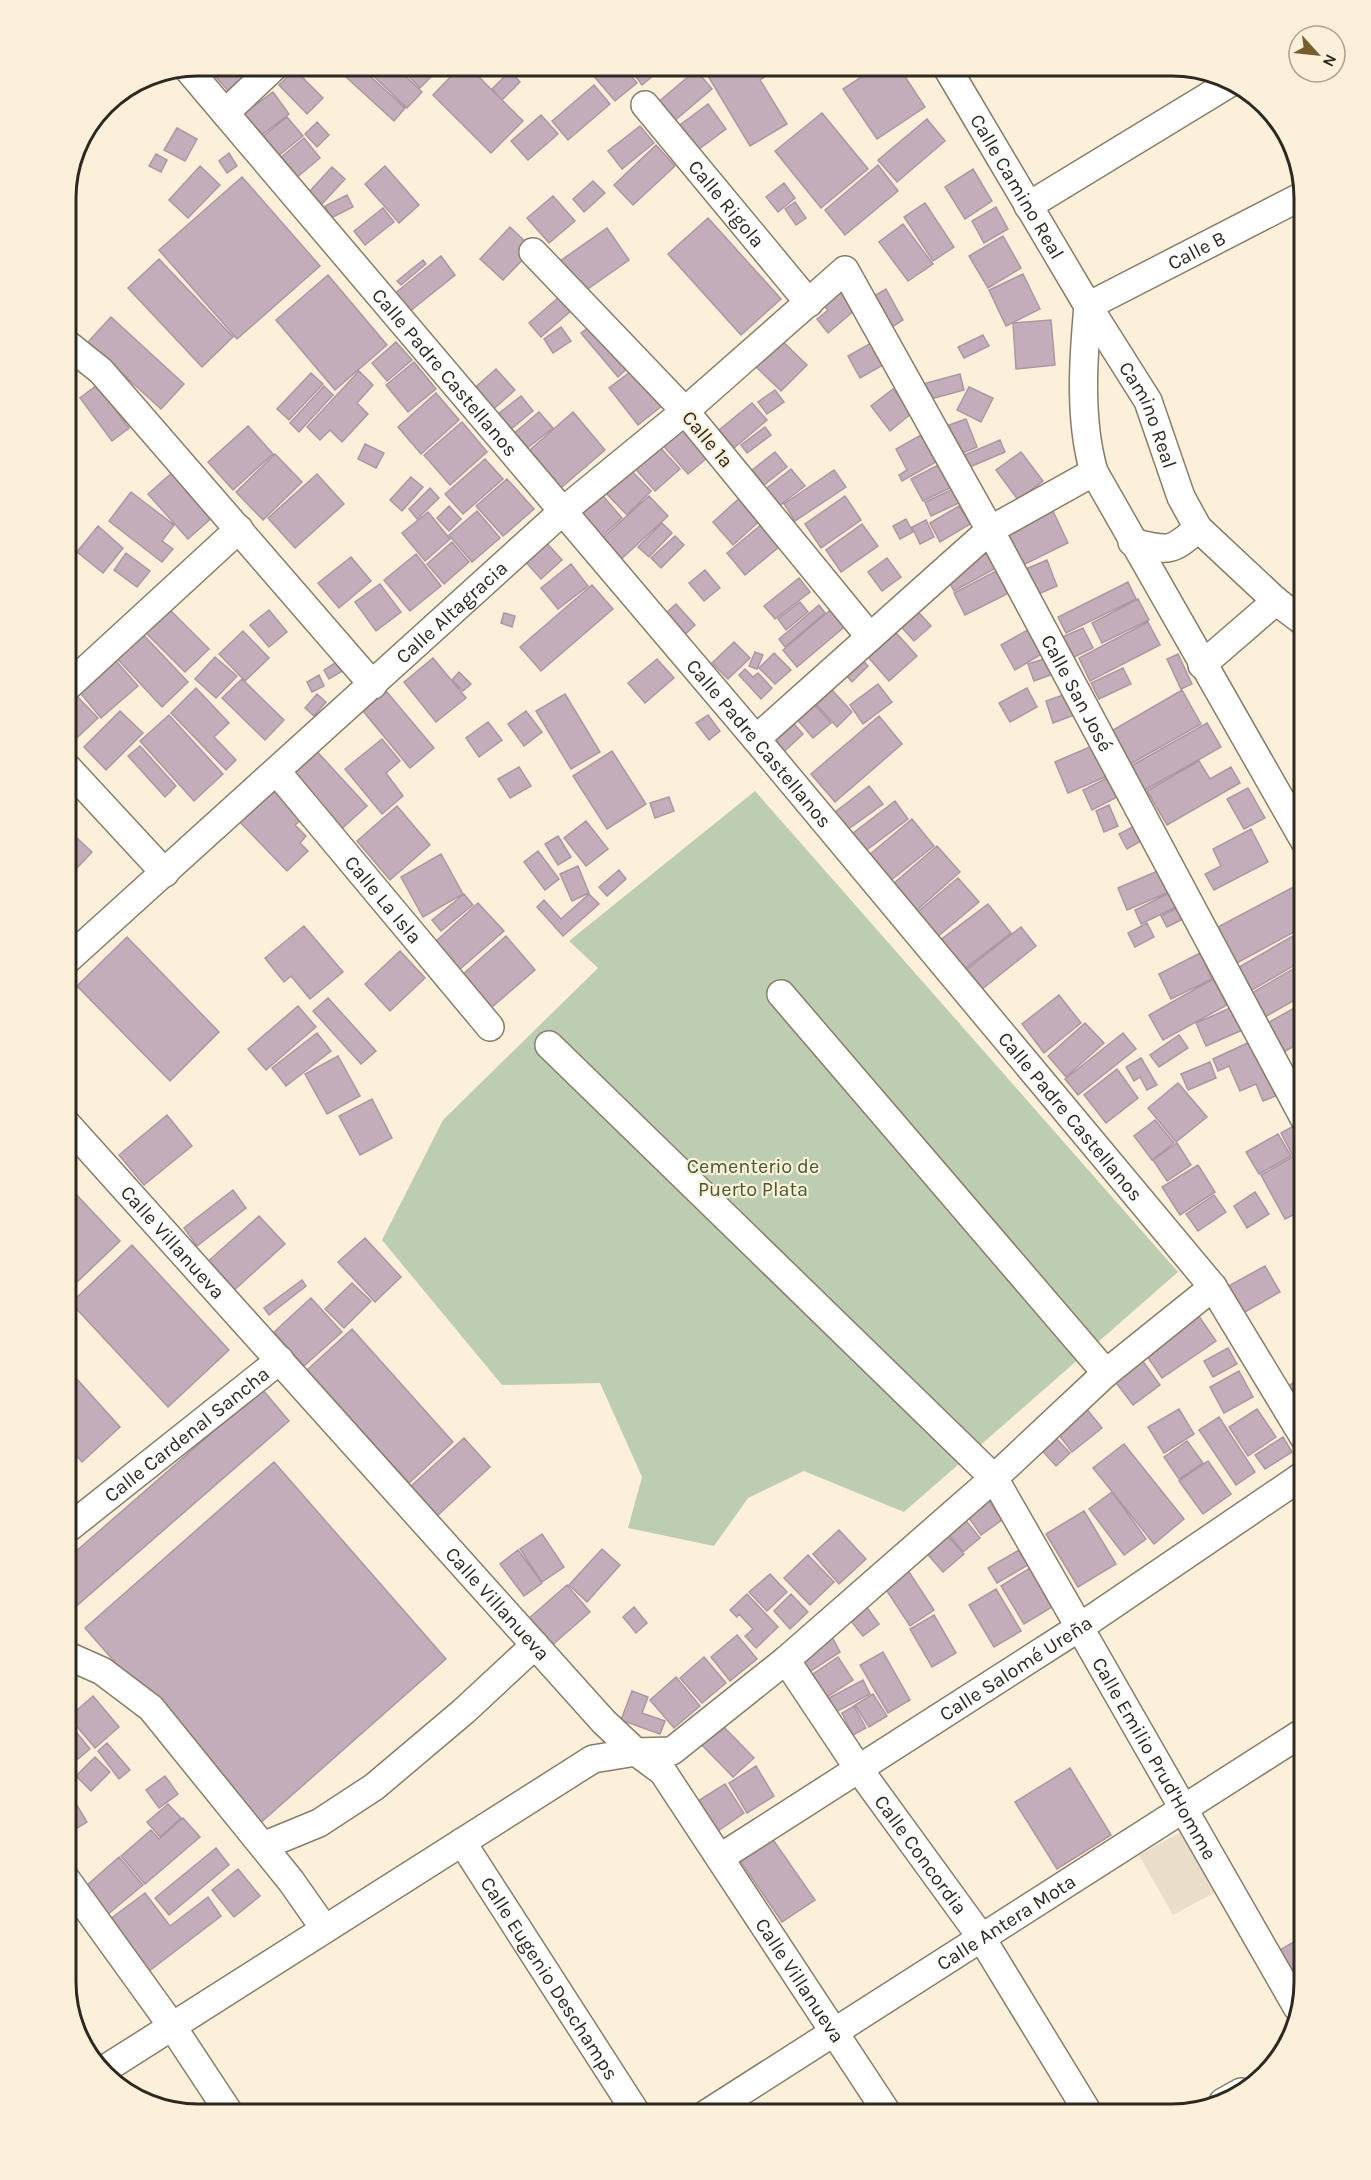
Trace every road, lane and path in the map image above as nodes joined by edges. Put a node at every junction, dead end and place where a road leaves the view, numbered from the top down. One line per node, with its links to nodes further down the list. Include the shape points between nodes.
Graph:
1 (195, 77): 6 (street, Calle Padre Castellanos)
2 (263, 77): 6 (street)
3 (952, 77): 8 (street, Calle Camino Real)
4 (1223, 87): 8 (street)
5 (645, 105): 11 (street, Calle Rigola)
6 (225, 113): 16 (street, Calle Padre Castellanos)
7 (1294, 201): 12 (street, Calle B)
8 (1028, 206): 12 (street, Calle Camino Real)
9 (533, 252): 14 (street, Calle 1ª)
10 (845, 270): 11 (street, Calle Altagracia); 19 (street, Calle San José)
11 (809, 303): 14 (street, Calle Altagracia)
12 (1088, 306): 15 (street, via 1084,365 1087,448); 17 (street, Camino Real, via 1148,401 1181,497)
13 (77, 352): 18 (street, via 101,371)
14 (685, 411): 16 (street, Calle Altagracia); 23 (street, Calle 1ª)
15 (1094, 472): 19 (street); 20 (street)
16 (563, 511): 26 (street, Calle Altagracia); 27 (street, Calle Padre Castellanos)
17 (1198, 528): 20 (street, via 1170,549); 21 (street, Camino Real)
18 (239, 529): 25 (street); 26 (street)
19 (990, 530): 23 (street); 36 (street, Calle San José)
20 (1132, 542): 24 (street)
21 (1276, 601): 22 (street, Camino Real); 24 (street)
22 (1294, 615)
23 (870, 637): 27 (street)
24 (1202, 665): 30 (street)
25 (77, 678)
26 (374, 685): 28 (street, Calle Altagracia)
27 (756, 739): 38 (street, Calle Padre Castellanos)
28 (277, 772): 31 (street, Calle Altagracia); 34 (street, Calle La Isla)
29 (77, 778): 31 (street)
30 (1294, 823)
31 (165, 873): 32 (street, Calle Altagracia)
32 (77, 952)
33 (781, 994): 40 (street)
34 (490, 1027)
35 (549, 1045): 42 (street, Calle Emilio Prud'Homme)
36 (1294, 1099)
37 (76, 1134): 39 (street, Calle Villanueva)
38 (1213, 1287): 40 (street); 41 (street, Calle Padre Castellanos)
39 (280, 1360): 44 (street, Calle Cardenal Sancha); 46 (street, Calle Villanueva)
40 (1106, 1373): 42 (street)
41 (1294, 1421)
42 (994, 1478): 45 (street, Calle Emilio Prud'Homme); 48 (street)
43 (1294, 1481): 45 (street, Calle Salomé Ureña)
44 (76, 1522)
45 (1080, 1627): 51 (street, Calle Salomé Ureña); 52 (street, Calle Emilio Prud'Homme)
46 (535, 1645): 50 (street, Calle Villanueva); 54 (street, via 374,1787 319,1823)
47 (76, 1660): 54 (street, via 102,1671 151,1708)
48 (786, 1660): 50 (street, via 672,1751); 51 (street, Calle Concordia)
49 (1294, 1738): 52 (street, Calle Antera Mota)
50 (636, 1752): 53 (street, via 593,1759); 55 (street, Calle Villanueva, via 663,1772)
51 (858, 1768): 55 (street, Calle Salomé Ureña); 58 (street, Calle Concordia)
52 (1184, 1808): 58 (street, Calle Antera Mota); 59 (street, Calle Emilio Prud'Homme)
53 (462, 1842): 57 (street); 64 (street, Calle Eugenio Deschamps)
54 (263, 1846): 57 (street)
55 (721, 1857): 61 (street, Calle Villanueva)
56 (76, 1893): 60 (street)
57 (324, 1928): 60 (street)
58 (981, 1937): 61 (street, Calle Antera Mota); 67 (street, Calle Concordia)
59 (1293, 1998)
60 (172, 2026): 62 (street); 63 (street)
61 (835, 2033): 65 (street, Calle Antera Mota); 66 (street, Calle Villanueva)
62 (110, 2065)
63 (223, 2103)
64 (630, 2103)
65 (723, 2104)
66 (881, 2104)
67 (1083, 2104)

